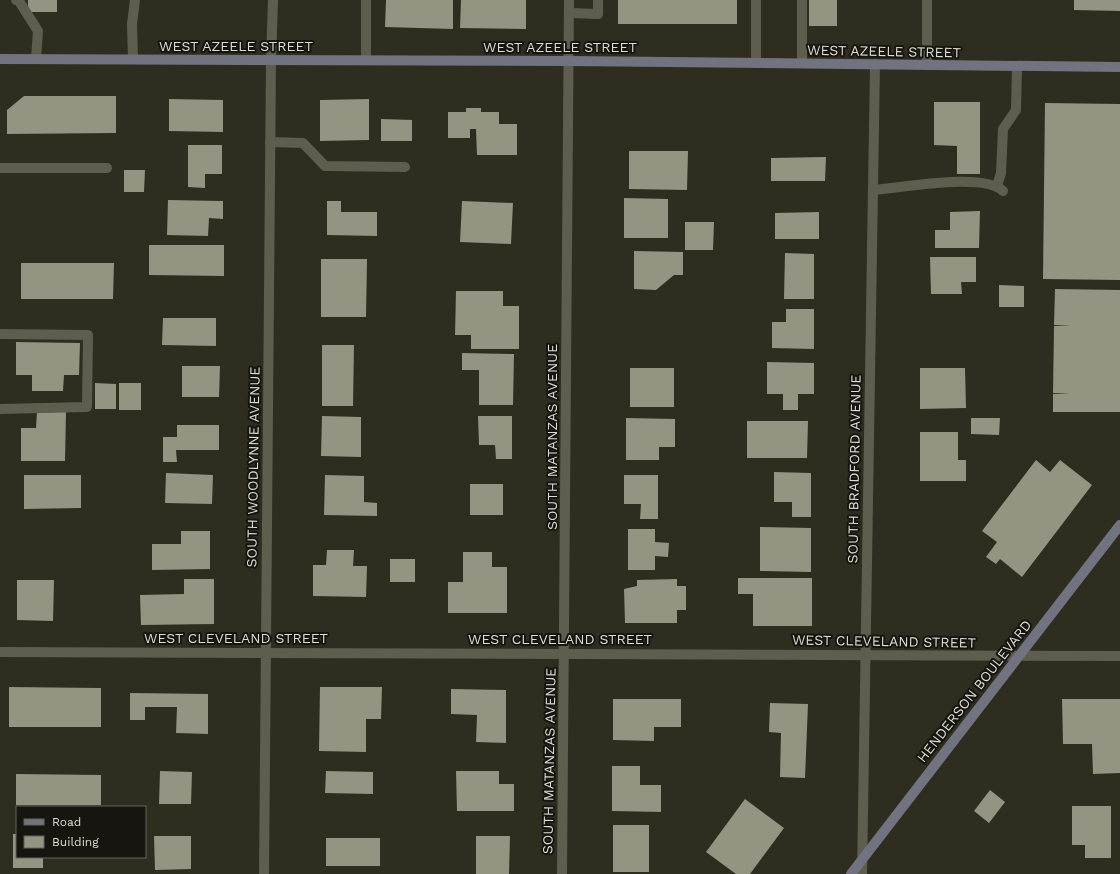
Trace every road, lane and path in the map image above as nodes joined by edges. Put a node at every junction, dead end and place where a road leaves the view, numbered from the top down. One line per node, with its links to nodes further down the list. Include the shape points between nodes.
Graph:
1 (18, 0): 12 (street, via 38,31)
2 (135, 0): 13 (street, via 132,24)
3 (273, 0): 14 (street, SOUTH WOODLYNNE AVENUE)
4 (366, 0): 15 (street)
5 (569, 0): 10 (street, SOUTH MATANZAS AVENUE)
6 (598, 0): 10 (street, via 598,14)
7 (756, 0): 17 (street)
8 (802, 0): 18 (street)
9 (927, 0): 20 (street)
10 (569, 13): 16 (street, SOUTH MATANZAS AVENUE)
11 (0, 59): 12 (main road, WEST AZEELE STREET)
12 (36, 59): 13 (main road, WEST AZEELE STREET)
13 (133, 59): 14 (main road, WEST AZEELE STREET)
14 (271, 60): 15 (main road, WEST AZEELE STREET); 23 (street, SOUTH WOODLYNNE AVENUE)
15 (366, 60): 16 (main road, WEST AZEELE STREET)
16 (569, 61): 17 (main road, WEST AZEELE STREET); 33 (street, SOUTH MATANZAS AVENUE)
17 (756, 63): 18 (main road, WEST AZEELE STREET)
18 (802, 63): 19 (main road, WEST AZEELE STREET)
19 (875, 64): 20 (main road, WEST AZEELE STREET); 27 (street, SOUTH BRADFORD AVENUE)
20 (927, 65): 21 (main road, WEST AZEELE STREET)
21 (1018, 67): 22 (main road, WEST AZEELE STREET); 27 (street, via 1016,110 1003,129 1000,188 983,182 914,184)
22 (1120, 67)
23 (270, 142): 24 (street, via 303,143 325,166); 32 (street, SOUTH WOODLYNNE AVENUE)
24 (405, 167)
25 (0, 168): 26 (street)
26 (107, 168)
27 (873, 190): 34 (street, SOUTH BRADFORD AVENUE)
28 (0, 334): 29 (street, via 88,335 87,407)
29 (0, 409)
30 (1120, 525): 35 (main road, HENDERSON BOULEVARD)
31 (0, 652): 32 (street, WEST CLEVELAND STREET)
32 (264, 652): 33 (street, WEST CLEVELAND STREET); 38 (street, SOUTH WOODLYNNE AVENUE)
33 (564, 653): 34 (street, WEST CLEVELAND STREET); 39 (street, SOUTH MATANZAS AVENUE)
34 (865, 654): 35 (street, WEST CLEVELAND STREET); 37 (street, SOUTH BRADFORD AVENUE)
35 (1020, 655): 36 (street, WEST CLEVELAND STREET); 37 (main road, HENDERSON BOULEVARD)
36 (1120, 656)
37 (862, 860): 40 (main road, HENDERSON BOULEVARD); 41 (street, SOUTH BRADFORD AVENUE)
38 (264, 874)
39 (562, 874)
40 (852, 874)
41 (862, 874)

